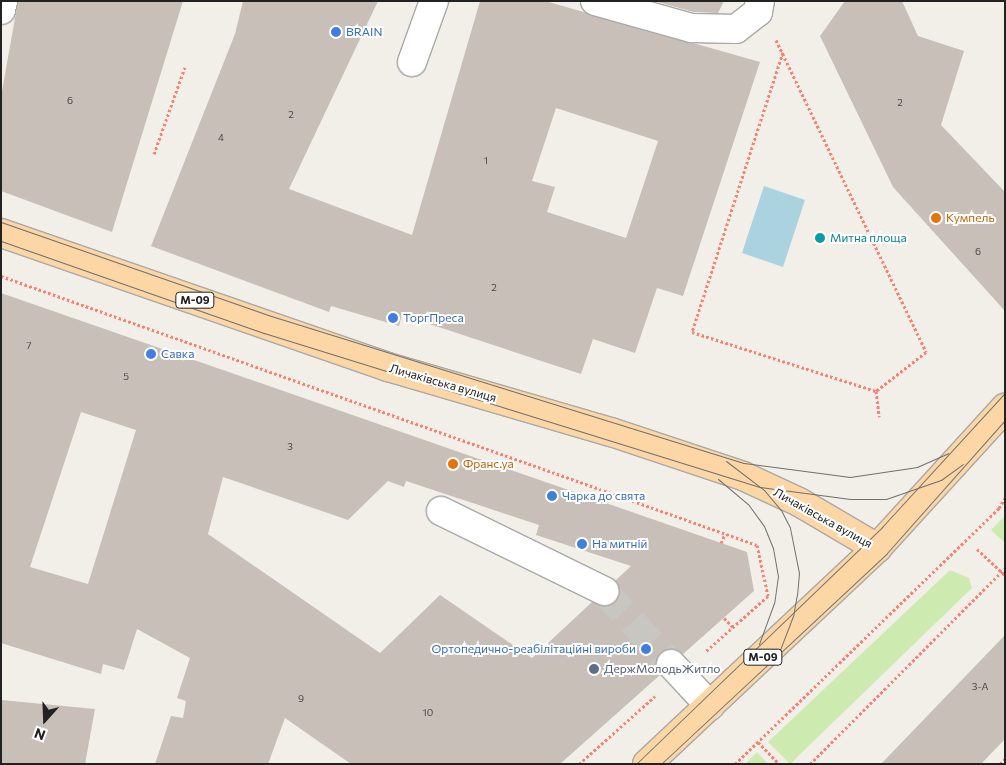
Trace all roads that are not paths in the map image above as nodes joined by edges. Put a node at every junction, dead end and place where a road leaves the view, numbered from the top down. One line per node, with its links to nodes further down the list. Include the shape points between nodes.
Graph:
1 (3, 1): 5 (street)
2 (434, 1): 6 (street)
3 (596, 1): 4 (street, via 692,28 736,29)
4 (759, 7)
5 (1, 10)
6 (412, 62)
7 (1, 233): 10 (main road, Личаківська вулиця / М-09, via 388,367 611,432 744,476 799,502)
8 (1005, 408): 10 (main road)
9 (441, 511): 11 (street)
10 (877, 548): 13 (main road, М-09)
11 (604, 591)
12 (676, 669): 13 (street)
13 (710, 706): 14 (main road, М-09)
14 (647, 764)

